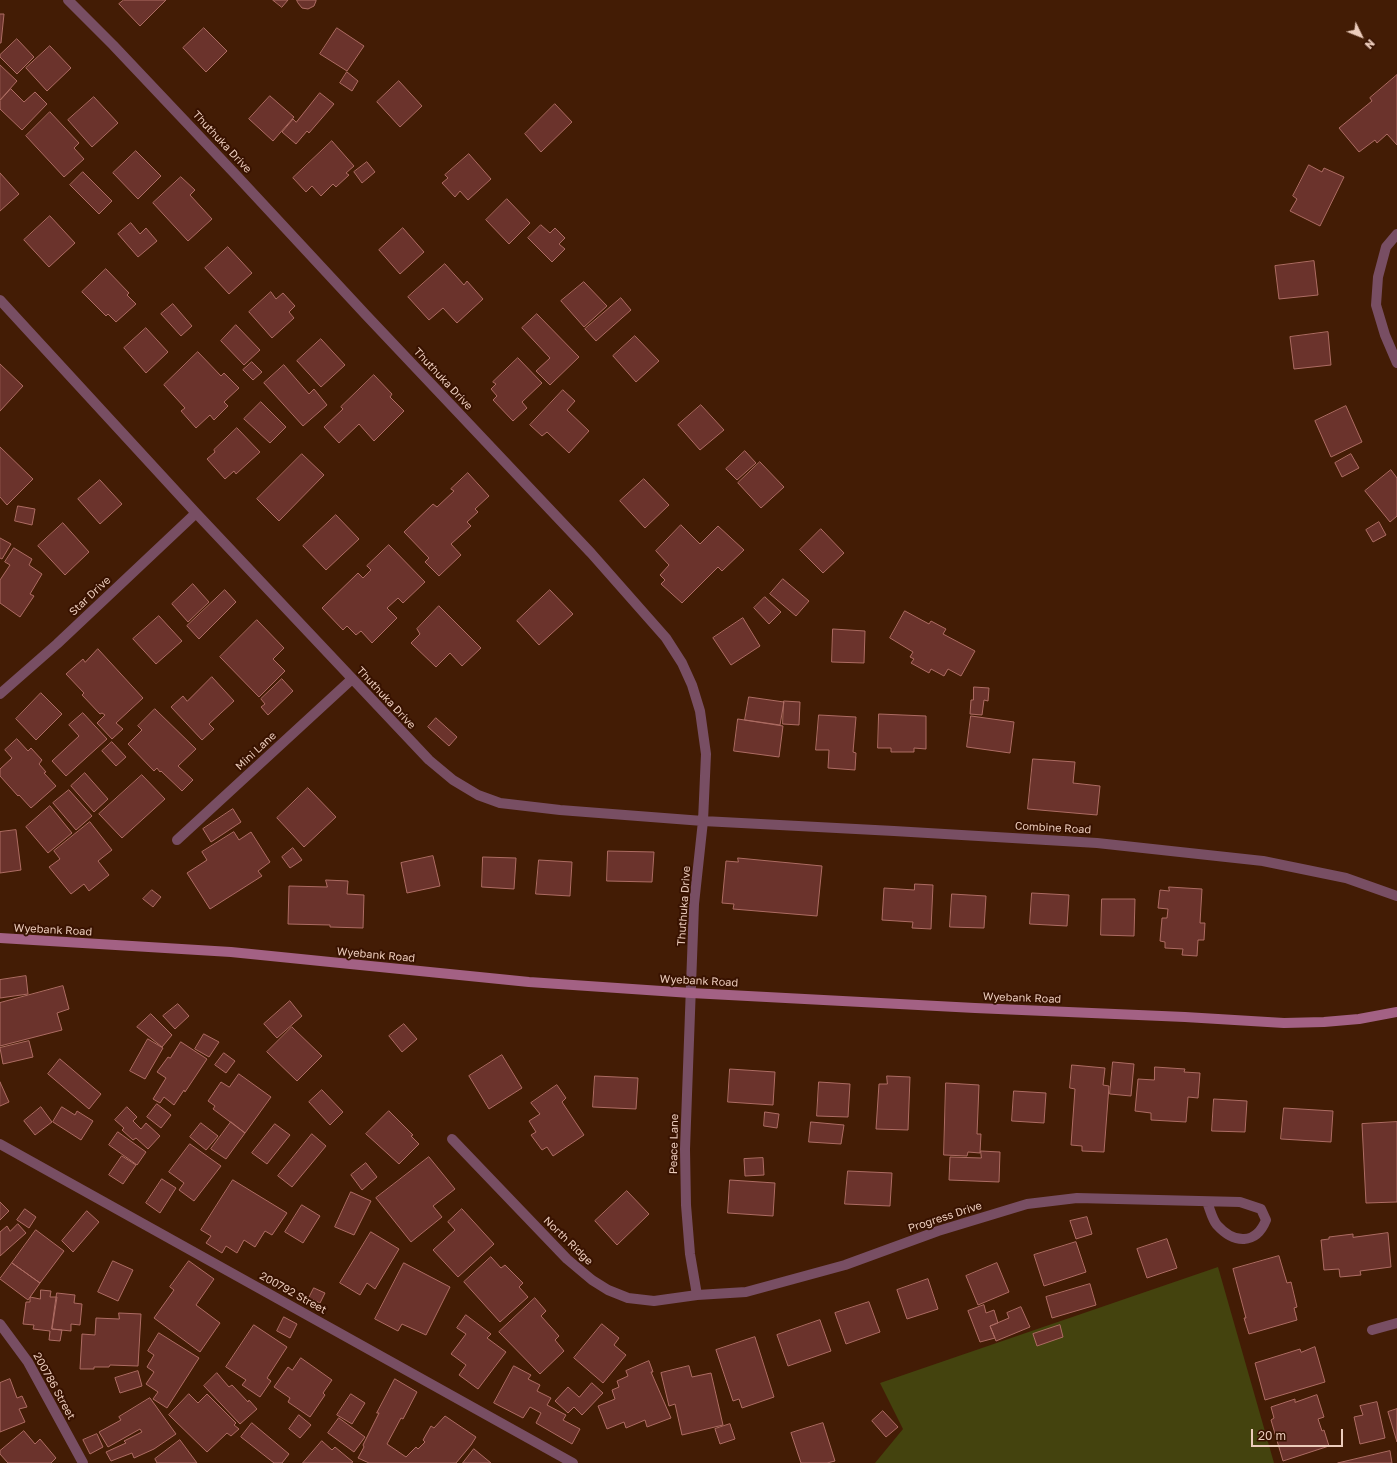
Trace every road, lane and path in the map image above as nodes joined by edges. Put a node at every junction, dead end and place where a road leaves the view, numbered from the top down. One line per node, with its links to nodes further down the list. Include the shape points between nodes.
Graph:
1 (68, 0): 8 (street, Thuthuka Drive, via 591,553 666,638 682,663 700,711 706,754)
2 (1397, 234): 4 (street, via 1386,247 1378,277 1376,305)
3 (0, 300): 5 (street, Thuthuka Drive)
4 (1397, 363)
5 (196, 514): 6 (street, Thuthuka Drive); 7 (street, Star Drive)
6 (352, 679): 8 (street, Thuthuka Drive, via 428,760 453,780 478,795 500,803); 9 (street, Mini Lane)
7 (0, 694)
8 (703, 821): 10 (street, Combine Road, via 1097,843 1263,861 1346,878); 12 (street, Thuthuka Drive, via 694,904)
9 (177, 840)
10 (1397, 896)
11 (0, 938): 12 (street, Wyebank Road, via 232,952 529,982)
12 (691, 993): 13 (street, Wyebank Road, via 1284,1023 1359,1019); 17 (street, Peace Lane, via 686,1205)
13 (1397, 1012)
14 (452, 1139): 17 (street, North Ridge, via 567,1259 592,1280 628,1298 654,1301)
15 (0, 1144): 22 (street, 200792 Street)
16 (1207, 1202): 16 (street, Progress Drive, via 1240,1202 1261,1209 1266,1220 1262,1229 1251,1239 1239,1240 1228,1235 1216,1224); 17 (street, Progress Drive, via 1077,1198 1027,1204 938,1231 837,1267 746,1292)
17 (697, 1295)
18 (1397, 1323): 20 (street)
19 (0, 1324): 21 (street, 200786 Street, via 28,1362)
20 (1372, 1330)
21 (83, 1463)
22 (573, 1463)

